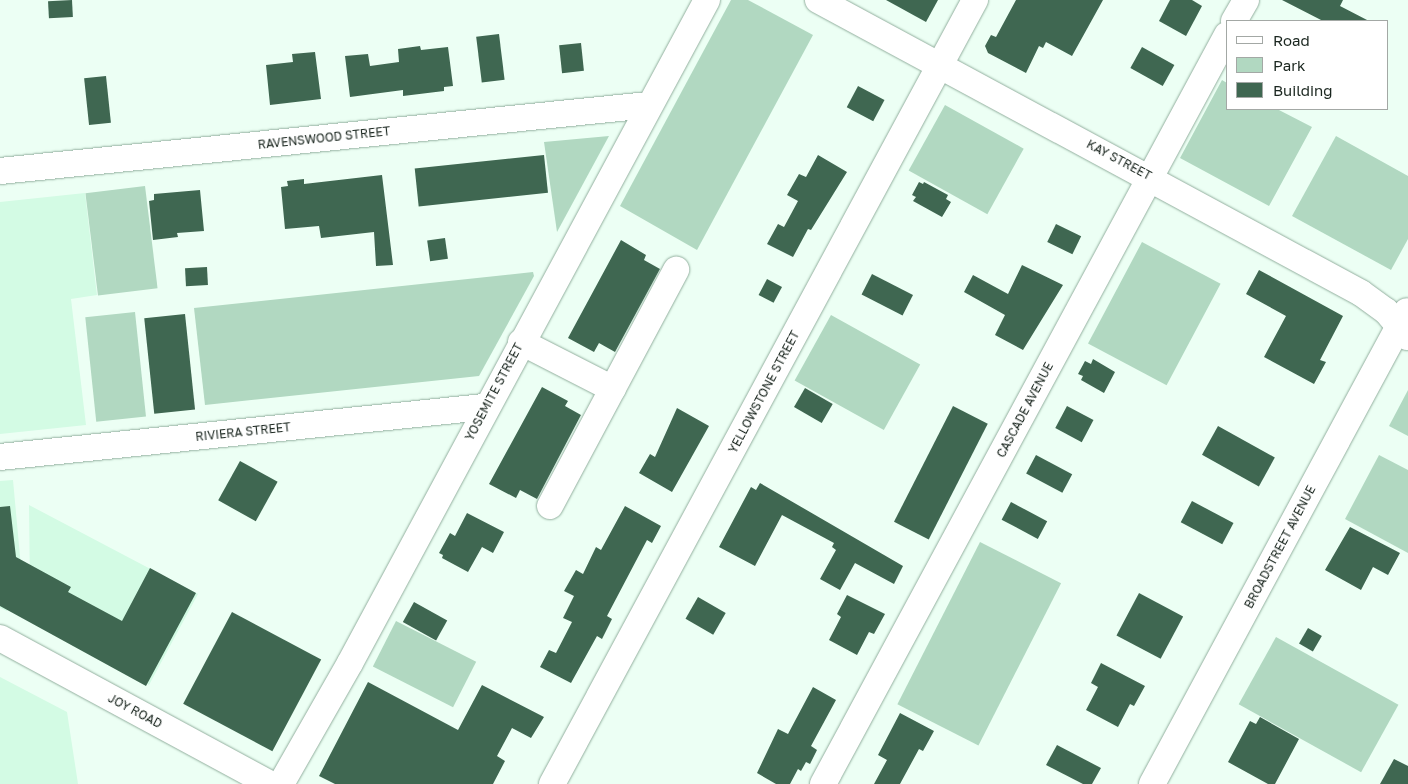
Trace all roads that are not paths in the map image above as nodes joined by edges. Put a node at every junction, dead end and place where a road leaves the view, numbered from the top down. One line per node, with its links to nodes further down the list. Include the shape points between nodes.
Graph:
1 (707, 0): 8 (street, YOSEMITE STREET)
2 (818, 0): 7 (street, KAY STREET)
3 (975, 0): 7 (street, YELLOWSTONE STREET)
4 (1246, 0): 5 (street)
5 (1235, 20)
6 (1226, 37): 10 (street, CASCADE AVENUE)
7 (940, 66): 10 (street, KAY STREET); 21 (street, YELLOWSTONE STREET)
8 (649, 105): 9 (street, RAVENSWOOD STREET); 13 (street, YOSEMITE STREET)
9 (0, 171)
10 (1151, 177): 12 (street, KAY STREET, via 1361,293); 22 (street, CASCADE AVENUE)
11 (676, 270): 14 (street)
12 (1405, 324): 23 (street, BROADSTREET AVENUE)
13 (521, 342): 14 (street); 15 (street, YOSEMITE STREET)
14 (612, 389): 17 (street)
15 (486, 407): 16 (street, RIVIERA STREET); 20 (street, YOSEMITE STREET, via 350,663)
16 (0, 457)
17 (550, 506)
18 (0, 638): 19 (street, JOY ROAD)
19 (270, 784)
20 (281, 784)
21 (552, 784)
22 (823, 784)
23 (1152, 784)

